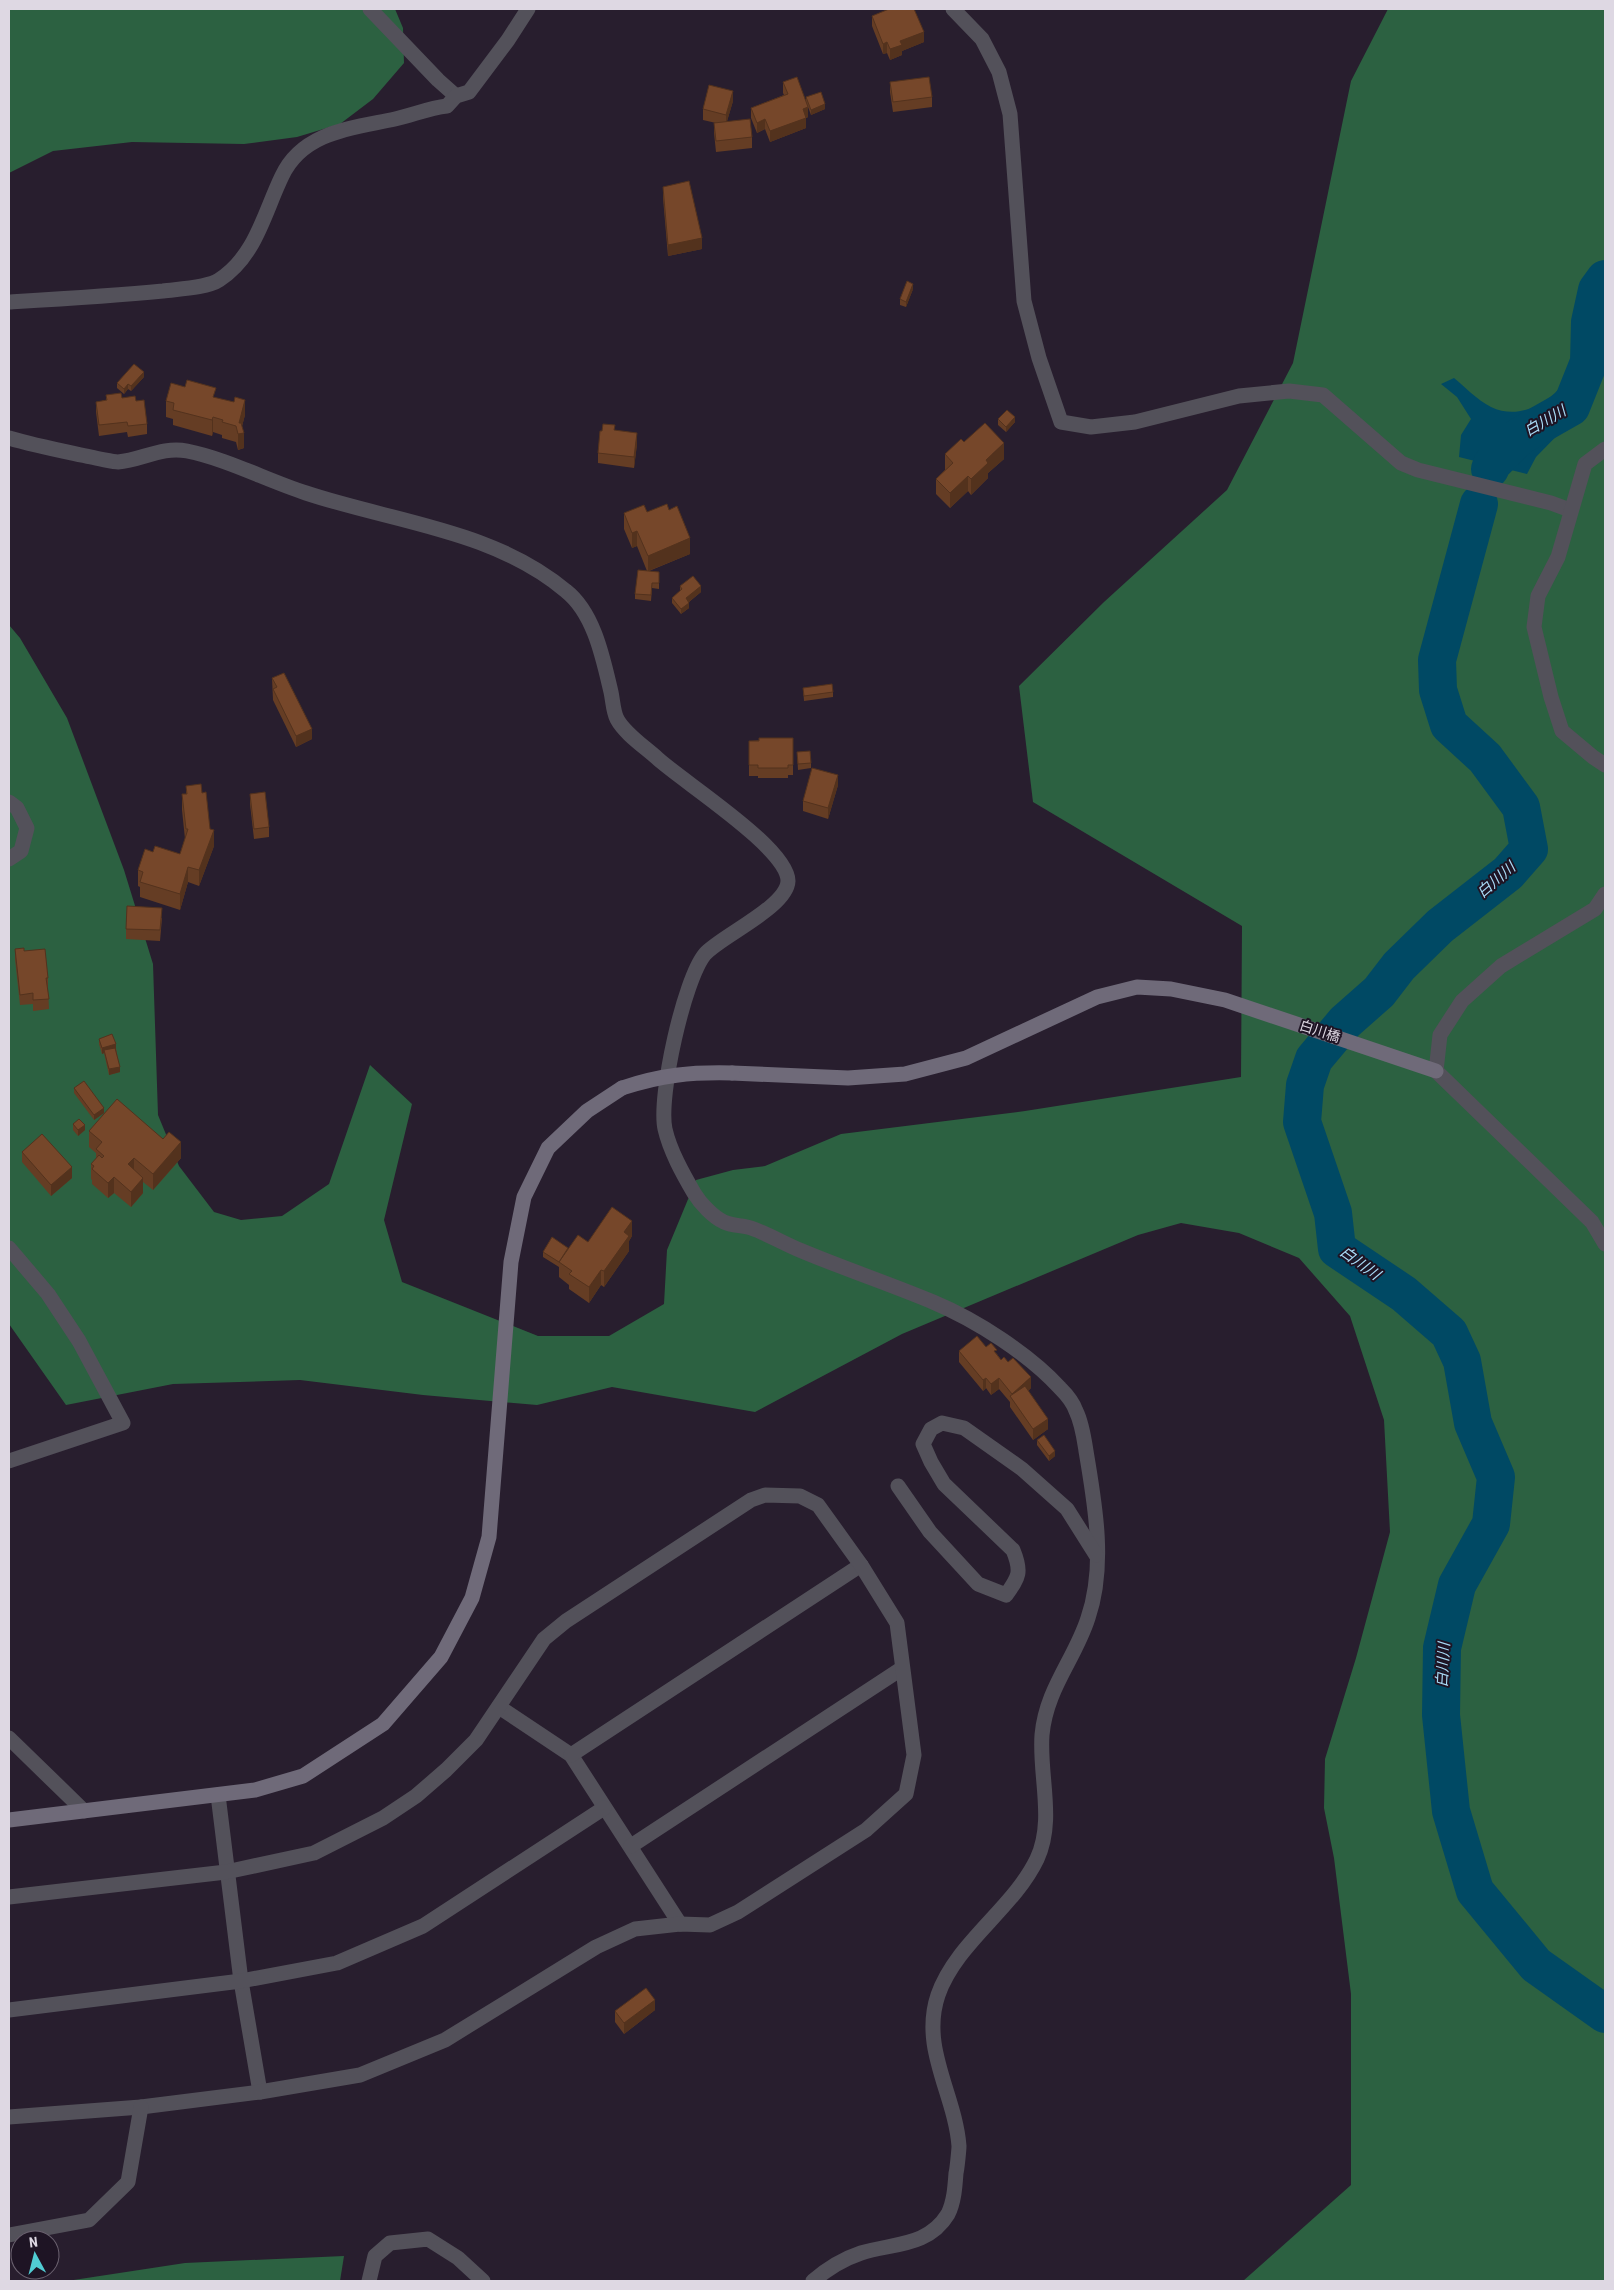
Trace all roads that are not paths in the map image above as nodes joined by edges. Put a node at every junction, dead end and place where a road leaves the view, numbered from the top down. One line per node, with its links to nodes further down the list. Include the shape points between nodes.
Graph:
1 (370, 9): 4 (street)
2 (528, 9): 4 (street, via 469,92)
3 (953, 9): 8 (street, via 982,39 999,72 1010,114 1024,301 1061,422 1091,427 1135,422 1239,396 1290,391 1323,395 1401,463)
4 (456, 96): 5 (street, via 447,106 340,129 295,157 283,174 255,241 237,266 217,282 103,297)
5 (9, 302)
6 (9, 438): 18 (street, via 116,462 170,449 194,452 306,493 483,542 527,563 580,603 592,630 617,718 672,771 762,841 779,860 788,880 785,892 762,914 704,955 690,986 676,1032 666,1081 663,1122 671,1148 698,1200 722,1222 749,1227 801,1251 940,1304 977,1325 1044,1372 1075,1407 1082,1427 1098,1533)
7 (1605, 449): 8 (street, via 1585,464)
8 (1570, 510): 9 (street, via 1558,557 1538,596 1534,627 1562,731)
9 (1605, 765)
10 (9, 802): 11 (street, via 17,808 27,828 21,851)
11 (9, 859)
12 (1605, 894): 13 (street, via 1595,909 1501,966 1462,1001 1440,1035)
13 (1436, 1071): 14 (street, via 1592,1222); 24 (street, 白川橋, bridge, via 1225,1000 1170,989 1137,987 1097,997 966,1058 905,1074 848,1078 683,1073 652,1078 622,1088 587,1111 548,1148 524,1197 511,1262 489,1537 472,1598 441,1656 383,1724 303,1776 255,1790)
14 (1605, 1244)
15 (9, 1248): 16 (street, via 48,1294 79,1341 123,1423)
16 (9, 1460)
17 (898, 1486): 18 (street, via 930,1532 978,1584 1006,1595 1016,1581 1020,1565 1013,1550 944,1484 923,1444 931,1429 942,1423 964,1428 1022,1469 1067,1509)
18 (1096, 1555): 40 (street, via 1095,1590 1088,1620 1047,1704 1042,1735 1046,1812 1040,1852 1030,1872 955,1965 938,1995 932,2032 959,2147 954,2195 947,2215 931,2233 913,2243 860,2253 832,2266)
19 (861, 1565): 20 (street, via 897,1623); 21 (street, via 818,1505 800,1496 781,1494 751,1500 566,1621 544,1639); 23 (street)
20 (901, 1669): 28 (street); 31 (street, via 914,1755 906,1794 866,1830 738,1912 710,1925)
21 (499, 1707): 23 (street); 29 (street, via 476,1740 446,1770 383,1818 314,1853)
22 (9, 1738): 26 (street)
23 (571, 1755): 25 (street)
24 (218, 1795): 26 (street, 白川橋); 29 (street)
25 (604, 1808): 28 (street); 32 (street, via 424,1926 336,1964)
26 (84, 1811): 27 (street, 白川橋)
27 (9, 1820)
28 (631, 1846): 31 (street)
29 (226, 1872): 30 (street); 32 (street)
30 (9, 1897)
31 (680, 1924): 34 (street, via 635,1929 596,1947 445,2040 360,2075)
32 (240, 1980): 33 (street); 34 (street)
33 (9, 2010)
34 (260, 2092): 35 (street)
35 (141, 2107): 36 (street); 37 (street, via 128,2182 89,2220)
36 (9, 2117)
37 (9, 2235)
38 (369, 2281): 39 (street, via 375,2256 390,2243 428,2239 458,2258)
39 (483, 2281)
40 (814, 2281)

